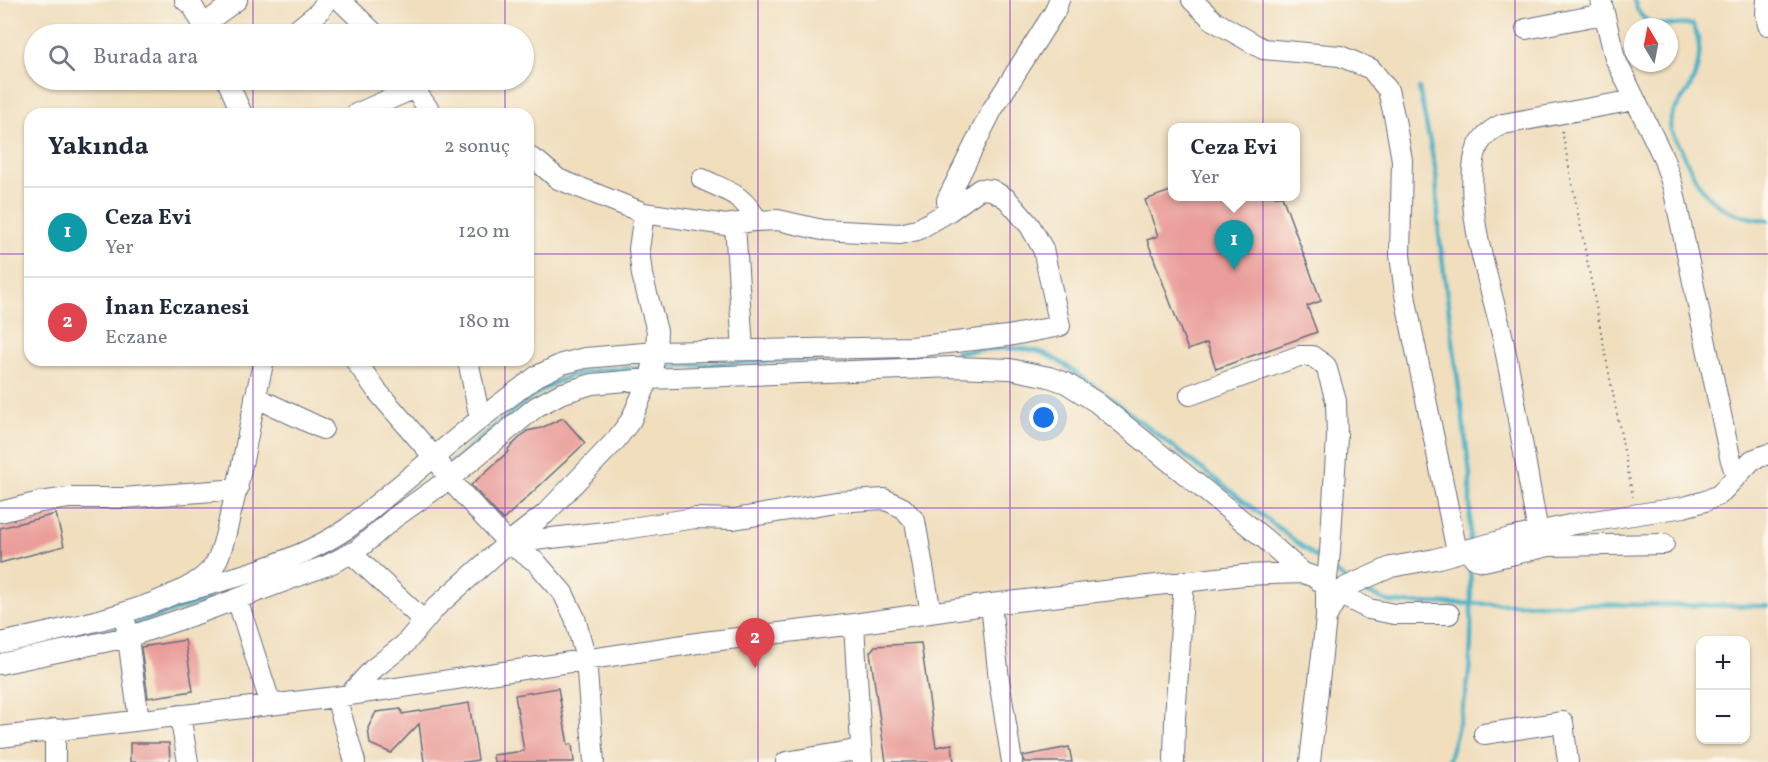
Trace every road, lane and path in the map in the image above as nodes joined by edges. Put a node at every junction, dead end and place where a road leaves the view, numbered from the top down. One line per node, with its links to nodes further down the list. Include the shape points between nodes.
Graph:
1 (185, 0): 9 (street)
2 (237, 0): 10 (street)
3 (327, 0): 11 (street)
4 (340, 0): 12 (street)
5 (1059, 0): 25 (street, via 992,110 947,200)
6 (1192, 0): 47 (street, via 1214,21 1263,49 1340,56 1371,69 1388,90 1402,160 1400,255 1406,301)
7 (1767, 0): 13 (street)
8 (1602, 7): 14 (street); 18 (street, via 1615,58)
9 (203, 24)
10 (212, 24)
11 (305, 24)
12 (365, 24)
13 (1768, 25)
14 (1526, 29)
15 (231, 90): 19 (street)
16 (400, 90): 20 (street)
17 (415, 90): 21 (street)
18 (1635, 100): 22 (street); 40 (street, via 1673,187)
19 (239, 108)
20 (367, 108)
21 (428, 108)
22 (1559, 114): 43 (path); 44 (street, via 1503,124 1488,131 1474,160 1476,221 1503,339)
23 (534, 160): 26 (street, via 558,179)
24 (702, 179): 27 (street, via 739,196)
25 (948, 212): 27 (street, via 917,231 900,234 822,230 778,220); 29 (street, via 980,189 992,190 1007,199 1030,226 1042,249 1060,326 922,346)
26 (644, 213): 28 (street); 33 (street, via 639,249 657,331)
27 (758, 221): 28 (street)
28 (735, 224): 29 (street)
29 (743, 350): 33 (street)
30 (263, 366): 35 (street)
31 (359, 366): 39 (street)
32 (469, 366): 36 (street)
33 (652, 366): 36 (street, via 585,358 562,364 537,376); 39 (street, via 548,400); 45 (street, via 631,420 616,440 545,514); 49 (street, via 954,367 1010,369 1042,375 1066,383 1096,402)
34 (1190, 395): 51 (street, via 1299,356 1312,356 1326,366 1336,401 1337,428 1330,552)
35 (255, 397): 37 (street); 41 (street)
36 (480, 419): 39 (street)
37 (323, 429)
38 (1768, 454): 40 (street, via 1752,460)
39 (442, 468): 45 (street); 48 (street, via 394,518); 52 (street, via 326,542 243,574)
40 (1736, 475): 43 (street, via 1719,495 1705,501)
41 (238, 489): 42 (street, via 69,498); 52 (street, via 214,565 196,582)
42 (0, 512)
43 (1636, 514): 44 (street)
44 (1538, 532): 47 (street)
45 (508, 543): 55 (street, via 695,518 734,519 836,502 884,499 903,508 915,521); 57 (street); 61 (street, via 536,562 564,593)
46 (1664, 544): 47 (street)
47 (1469, 552): 51 (street, via 1391,567)
48 (351, 553): 53 (street); 57 (street)
49 (1303, 573): 50 (street); 51 (street)
50 (1184, 581): 54 (street); 77 (street)
51 (1334, 585): 56 (street, via 1369,609 1394,614); 78 (street, via 1326,618)
52 (173, 594): 59 (street)
53 (237, 599): 59 (street); 64 (street)
54 (991, 604): 55 (street); 76 (street)
55 (931, 612): 58 (street)
56 (1449, 614)
57 (424, 621): 63 (street, via 404,645)
58 (854, 624): 61 (street); 70 (street)
59 (126, 625): 60 (street); 62 (street); 66 (street)
60 (0, 644)
61 (586, 659): 63 (street); 74 (street)
62 (0, 664)
63 (342, 696): 64 (street); 73 (street)
64 (270, 705): 65 (street)
65 (180, 715): 66 (street); 72 (street)
66 (139, 720): 67 (street)
67 (55, 729): 69 (street); 71 (street)
68 (1484, 734): 79 (street, via 1563,722)
69 (0, 737)
70 (861, 755): 75 (street)
71 (55, 762)
72 (188, 762)
73 (355, 762)
74 (594, 762)
75 (786, 762)
76 (1012, 762)
77 (1174, 762)
78 (1310, 762)
79 (1568, 762)

